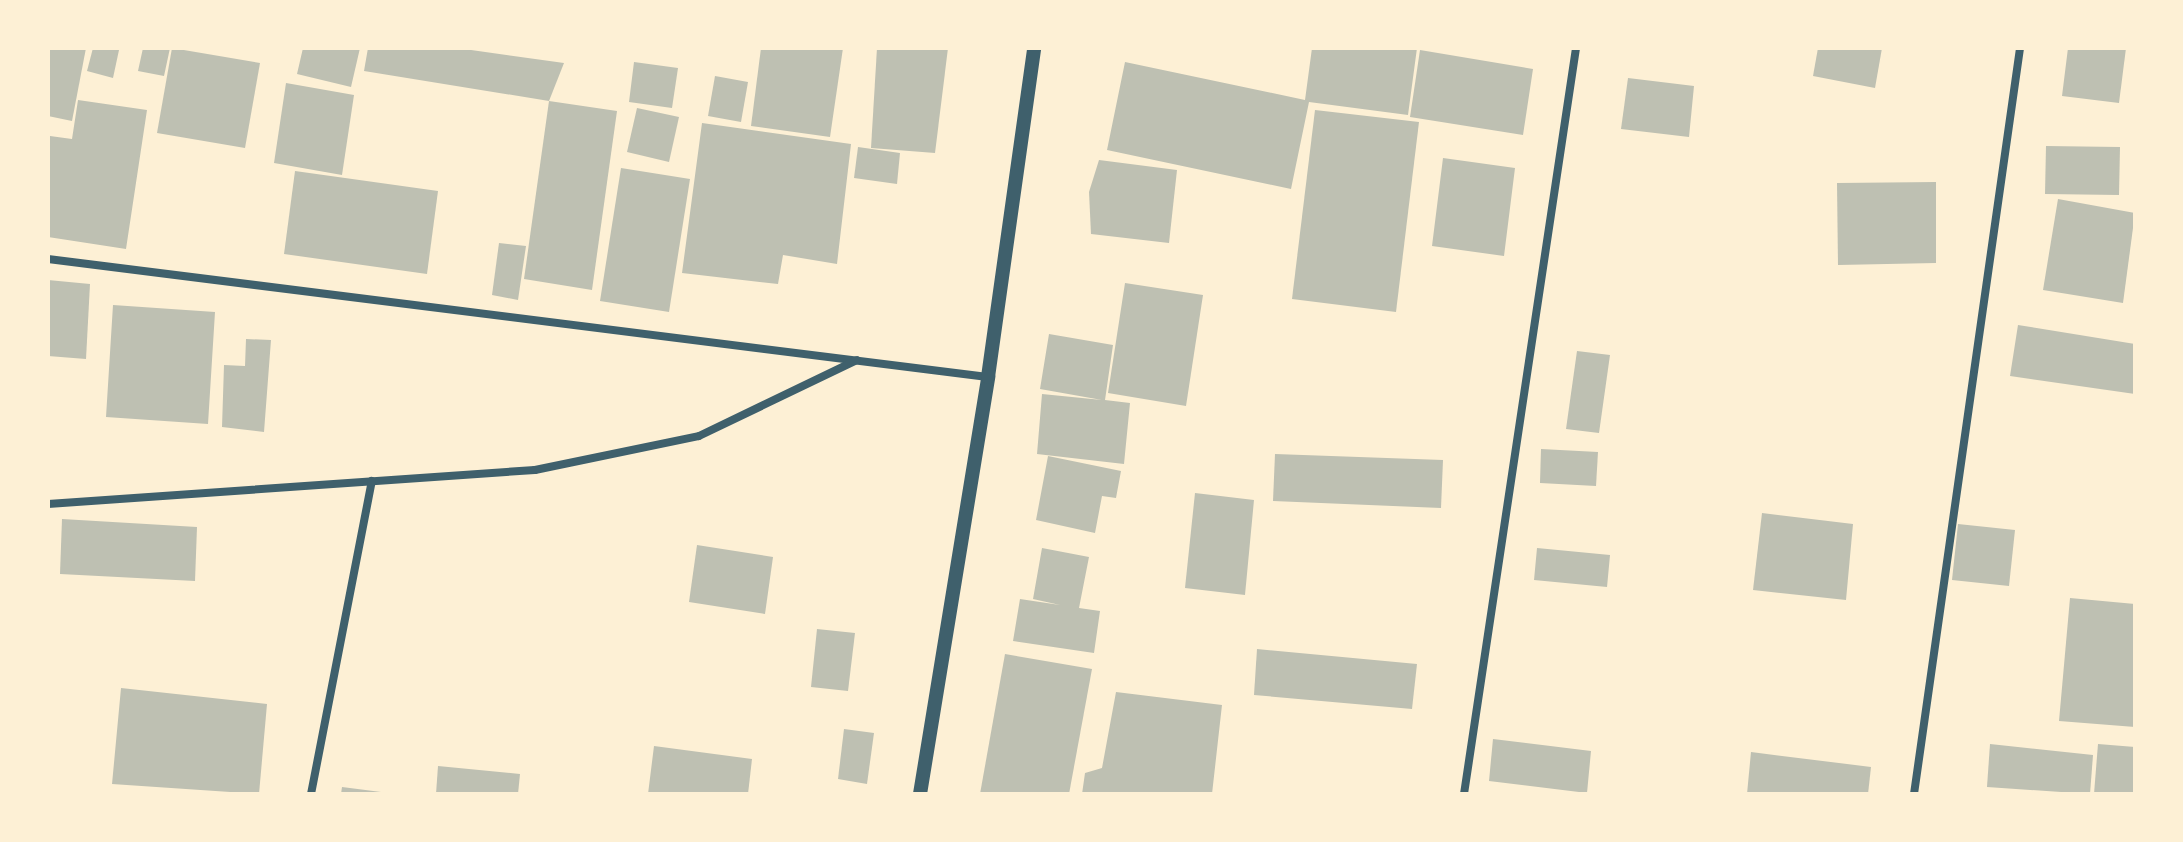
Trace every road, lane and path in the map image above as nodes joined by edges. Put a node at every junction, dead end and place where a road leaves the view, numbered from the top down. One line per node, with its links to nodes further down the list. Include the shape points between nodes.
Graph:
1 (1034, 48): 6 (street)
2 (1576, 48): 11 (street)
3 (2020, 48): 12 (street)
4 (48, 259): 5 (street)
5 (858, 360): 6 (street); 7 (street, via 699,436 535,470)
6 (988, 377): 10 (street)
7 (372, 481): 8 (street); 9 (street)
8 (48, 504)
9 (311, 794)
10 (920, 794)
11 (1464, 794)
12 (1914, 794)

